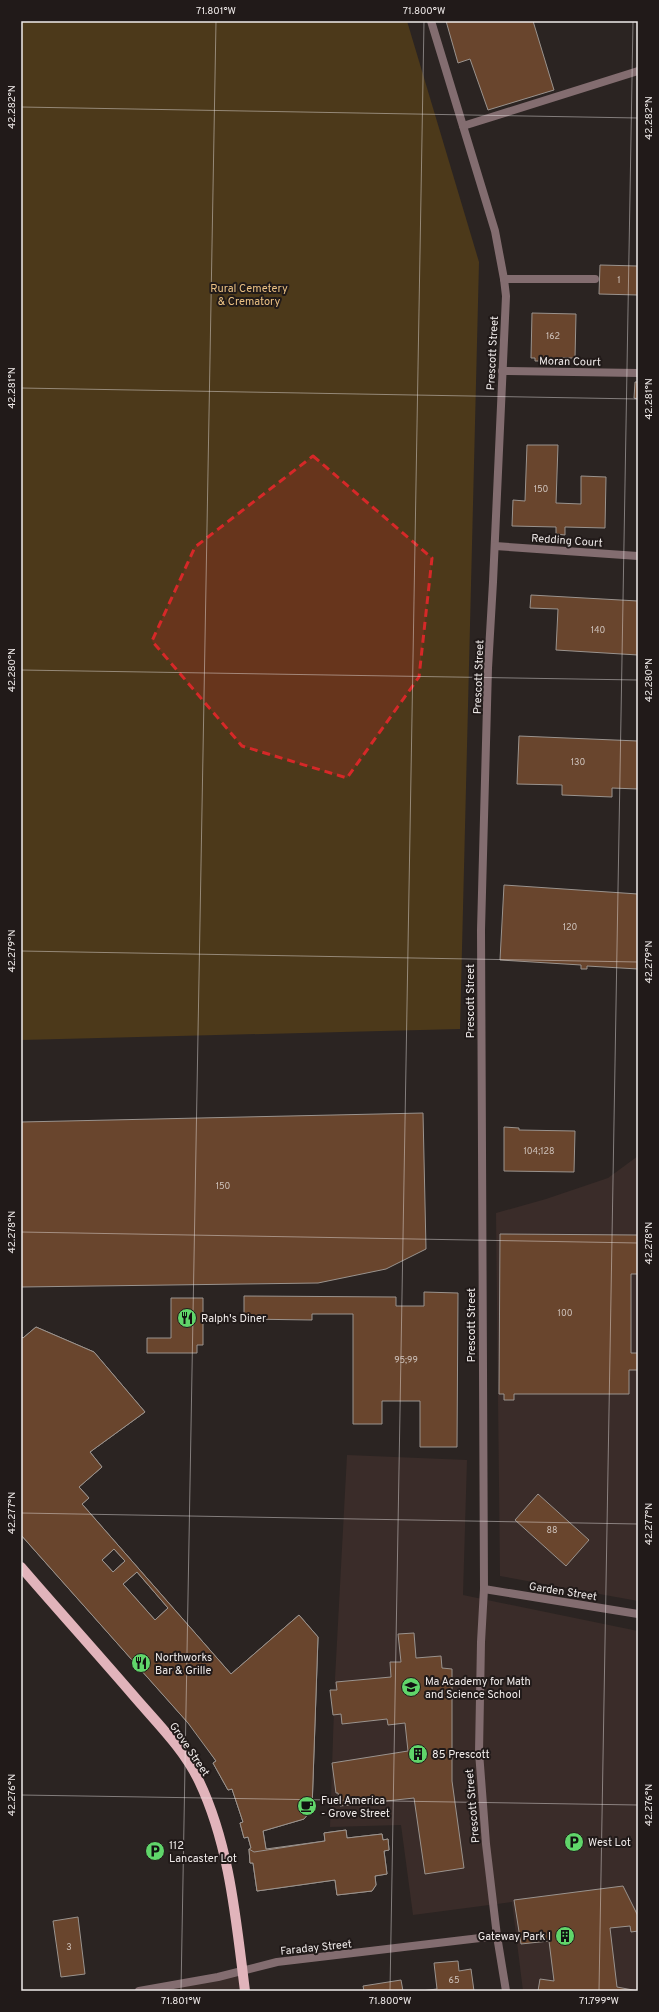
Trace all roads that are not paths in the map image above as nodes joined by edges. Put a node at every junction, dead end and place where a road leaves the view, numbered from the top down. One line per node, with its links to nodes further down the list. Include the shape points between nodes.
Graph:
1 (431, 21): 3 (street, Prescott Street)
2 (638, 71): 3 (street)
3 (463, 126): 4 (street, Prescott Street, via 495,231)
4 (504, 279): 5 (street); 6 (street, Prescott Street)
5 (595, 279)
6 (502, 371): 7 (street, Moran Court); 8 (street, Prescott Street)
7 (638, 373)
8 (495, 546): 9 (street, Redding Court); 11 (street, Prescott Street, via 488,668 481,930)
9 (638, 556)
10 (21, 1567): 14 (main road, Grove Street, via 167,1733 198,1780 208,1801 221,1845)
11 (484, 1589): 12 (street, Garden Street); 13 (street, Prescott Street, via 479,1752)
12 (638, 1614)
13 (497, 1936): 14 (street, Faraday Street, via 277,1962); 17 (street, Prescott Street)
14 (242, 1970): 15 (street, Faraday Street, via 218,1977); 16 (main road, Grove Street)
15 (139, 1991)
16 (245, 1991)
17 (506, 1991)

